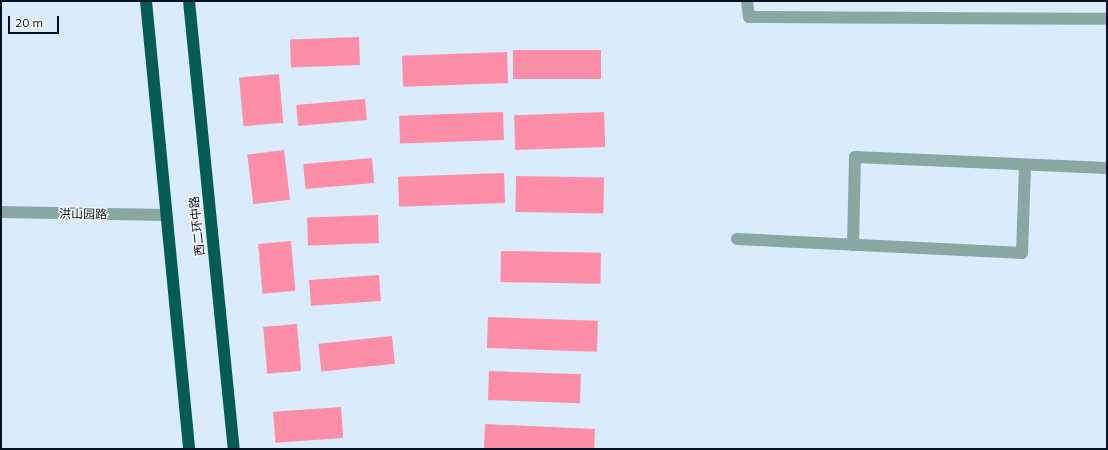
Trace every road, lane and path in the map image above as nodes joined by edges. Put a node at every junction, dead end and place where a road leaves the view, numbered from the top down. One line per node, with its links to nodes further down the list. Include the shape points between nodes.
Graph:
1 (146, 1): 8 (highway)
2 (189, 1): 12 (highway, 西二环中路)
3 (747, 1): 4 (street, via 749,17)
4 (1107, 19)
5 (1025, 165): 6 (street); 10 (street, via 1022,253); 10 (street, via 855,157)
6 (1107, 168)
7 (1, 212): 8 (street, 洪山园路)
8 (166, 215): 11 (highway)
9 (737, 239): 10 (street)
10 (853, 245)
11 (189, 449)
12 (234, 449)

